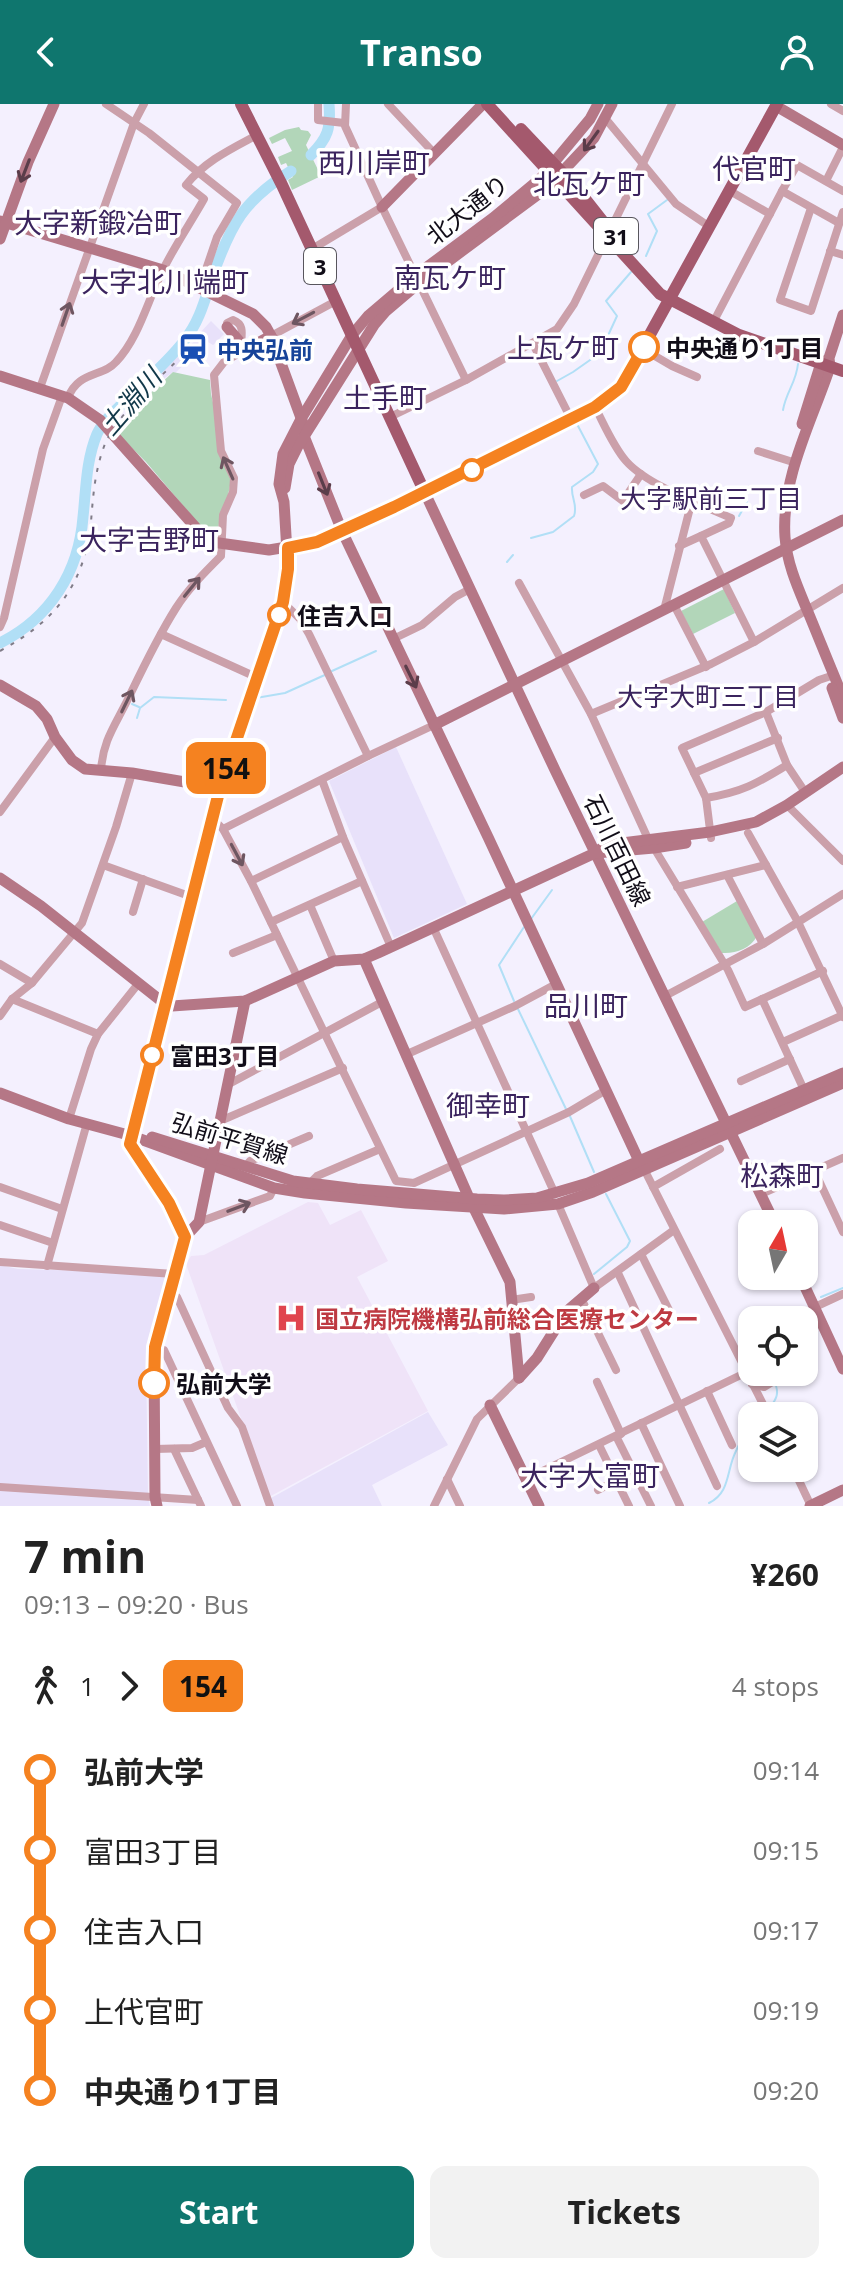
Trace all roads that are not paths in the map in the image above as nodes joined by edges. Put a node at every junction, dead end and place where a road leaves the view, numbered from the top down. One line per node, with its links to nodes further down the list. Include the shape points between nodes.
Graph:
1 (54, 104): 33 (street, one-way to 33)
2 (106, 104): 17 (street)
3 (144, 104): 17 (street)
4 (241, 104): 19 (main road, 3)
5 (318, 104): 18 (street, via 318,120)
6 (346, 104): 18 (street)
7 (388, 104): 21 (street)
8 (485, 104): 21 (street); 24 (main road, 31)
9 (495, 104): 24 (main road, 31)
10 (612, 104): 16 (street, 北大通り)
11 (672, 104): 22 (street)
12 (831, 104): 15 (street)
13 (596, 105): 24 (street, 北大通り)
14 (775, 105): 20 (street); 26 (main road)
15 (843, 111)
16 (605, 118): 22 (street); 24 (street, 北大通り, one-way to 24, via 594,138)
17 (134, 123): 23 (street); 38 (street)
18 (340, 123): 29 (street)
19 (257, 135): 23 (street); 39 (main road, 3)
20 (843, 146): 25 (street)
21 (434, 153): 29 (street)
22 (643, 163): 35 (street, via 676,204); 36 (street)
23 (197, 170): 42 (street, via 186,185 204,199); 44 (street, via 237,203 217,237)
24 (555, 171): 36 (main road, 31); 43 (street, 北大通り, via 530,202)
25 (826, 181): 27 (street, via 797,165); 28 (street)
26 (730, 191): 32 (street); 35 (main road)
27 (782, 191): 30 (street); 32 (street)
28 (843, 191)
29 (382, 207): 39 (street); 43 (street)
30 (811, 208): 34 (street); 40 (street, via 780,300 811,311)
31 (843, 212): 34 (street)
32 (770, 214): 48 (street)
33 (3, 222): 37 (street); 38 (street)
34 (839, 223): 40 (street)
35 (710, 227): 45 (main road)
36 (608, 232): 45 (main road, 31, via 660,294); 52 (street, via 563,322)
37 (0, 239)
38 (89, 246): 42 (street); 60 (street, one-way to 38)
39 (312, 249): 46 (main road, 3)
40 (830, 251): 41 (street)
41 (843, 255)
42 (163, 270): 44 (street); 63 (street, via 128,349 113,366 91,374)
43 (417, 280): 50 (street, 北大通り, via 379,305); 54 (street, 北大通り); 59 (street)
44 (204, 289): 51 (street, via 253,314)
45 (672, 297): 48 (main road); 55 (main road); 56 (main road, via 739,335)
46 (336, 301): 50 (main road, 3); 51 (street, one-way to 51)
47 (843, 315): 56 (street)
48 (716, 317): 56 (main road)
49 (227, 327): 53 (street)
50 (352, 335): 54 (main road, 3); 61 (street, 北大通り)
51 (271, 336): 53 (street); 62 (street)
52 (533, 344): 59 (street); 67 (street)
53 (244, 346): 79 (street, one-way to 53, via 234,478 221,451 214,375)
54 (358, 348): 65 (main road, 3); 68 (street, 北大通り)
55 (643, 349): 58 (street); 64 (main road, via 621,387)
56 (833, 364): 70 (street)
57 (0, 376): 60 (street)
58 (697, 377)
59 (466, 380): 65 (street)
60 (40, 388): 63 (street)
61 (321, 388): 62 (street, via 307,399); 66 (street, 北大通り)
62 (291, 393): 66 (street)
63 (65, 397): 79 (street, via 105,426 205,538); 90 (street, via 43,449)
64 (595, 407): 67 (main road); 71 (street, via 626,461)
65 (390, 417): 72 (main road, 3)
66 (301, 419): 68 (street); 75 (street, 北大通り, via 281,463)
67 (571, 419): 72 (main road)
68 (304, 436): 75 (street, 北大通り, via 289,464); 77 (street, one-way to 77)
69 (758, 451): 70 (street)
70 (792, 462): 82 (street)
71 (641, 474): 73 (street, via 623,501 603,486); 74 (street)
72 (425, 493): 77 (street); 86 (street, 石川百田線)
73 (584, 495)
74 (692, 500): 78 (street, via 731,518); 80 (street)
75 (284, 502): 81 (street)
76 (843, 520): 82 (street)
77 (342, 531): 81 (street); 92 (street)
78 (701, 536): 80 (street); 83 (street)
79 (221, 543): 81 (street); 91 (street, one-way to 79, via 177,606 221,556)
80 (679, 546): 88 (street)
81 (288, 548): 87 (street)
82 (784, 550): 83 (street); 89 (street)
83 (723, 581): 88 (street); 93 (street)
84 (519, 583): 94 (street)
85 (843, 588): 89 (street)
86 (470, 589): 92 (street, via 422,625); 99 (street, 石川百田線)
87 (283, 602): 97 (street); 107 (street, via 300,619)
88 (669, 608): 94 (street); 95 (street)
89 (804, 612): 93 (street); 96 (street)
90 (0, 627)
91 (161, 634): 97 (street); 110 (street, one-way to 91, via 103,750)
92 (393, 639): 104 (street, one-way to 104)
93 (754, 642): 95 (street)
94 (563, 662): 99 (street); 102 (street)
95 (706, 667): 102 (street)
96 (831, 676): 100 (street); 101 (street); 103 (street)
97 (256, 677): 115 (street)
98 (0, 685): 105 (street, via 36,706)
99 (516, 686): 104 (street); 126 (street, 石川百田線)
100 (843, 697)
101 (766, 712): 106 (street); 112 (street, via 682,748)
102 (591, 714): 125 (street)
103 (843, 718)
104 (434, 725): 107 (street); 136 (street)
105 (55, 737): 110 (street, via 72,760 85,769); 119 (street)
106 (778, 738): 108 (street); 112 (street)
107 (368, 756): 114 (street)
108 (787, 765): 116 (street); 117 (street, via 753,786)
109 (843, 767): 116 (street)
110 (101, 770): 111 (street)
111 (132, 773): 115 (street); 128 (street)
112 (694, 773): 117 (street)
113 (843, 775): 118 (street)
114 (322, 780): 121 (street); 124 (street)
115 (220, 788): 120 (street)
116 (805, 792): 118 (street)
117 (706, 798): 123 (street)
118 (789, 807): 122 (street, via 774,822); 123 (street); 127 (street)
119 (0, 812)
120 (212, 818): 121 (street); 138 (street)
121 (223, 829): 133 (street, one-way to 133)
122 (748, 833): 123 (street); 129 (street)
123 (711, 835): 125 (street)
124 (343, 837): 133 (street); 134 (street)
125 (652, 844): 126 (street, via 606,845); 135 (street)
126 (595, 853): 136 (street); 158 (street, 石川百田線)
127 (843, 861)
128 (103, 865): 132 (street); 144 (street)
129 (766, 865): 130 (street); 142 (street)
130 (727, 875): 135 (street); 146 (street)
131 (0, 878): 144 (street)
132 (143, 879): 138 (street); 140 (street)
133 (251, 881): 141 (street)
134 (362, 881): 139 (street); 147 (street)
135 (677, 887): 152 (street)
136 (513, 891): 143 (street); 157 (street)
137 (843, 894): 142 (street)
138 (192, 897): 163 (street)
139 (310, 905): 141 (street); 150 (street)
140 (133, 912)
141 (271, 922): 145 (street)
142 (798, 922): 146 (street); 153 (street)
143 (433, 927): 147 (street); 166 (street)
144 (75, 932): 155 (street); 156 (street)
145 (277, 935): 148 (street); 154 (street)
146 (763, 944): 152 (street)
147 (391, 947): 149 (street)
148 (233, 953)
149 (364, 959): 150 (street); 162 (street)
150 (334, 961): 154 (street)
151 (0, 964): 155 (street)
152 (724, 964): 158 (street); 160 (street, via 745,1007)
153 (823, 971): 160 (street); 165 (street)
154 (298, 976): 161 (street); 167 (street)
155 (32, 983): 159 (street)
156 (138, 984): 163 (street); 168 (street)
157 (556, 984): 166 (street); 177 (street)
158 (665, 996): 183 (street, 石川百田線)
159 (12, 999): 164 (street); 168 (street)
160 (762, 999): 169 (street)
161 (245, 1001): 163 (street); 176 (street)
162 (382, 1002): 167 (street); 170 (street)
163 (165, 1004): 185 (street)
164 (0, 1015)
165 (843, 1016): 169 (street)
166 (477, 1023): 170 (street); 184 (street)
167 (325, 1032): 172 (street); 176 (street)
168 (98, 1034): 180 (street)
169 (783, 1042): 171 (street)
170 (405, 1055): 191 (street)
171 (790, 1059): 174 (street); 179 (street)
172 (343, 1068): 181 (street); 187 (street)
173 (843, 1073): 179 (street, 弘前平賀線)
174 (741, 1081)
175 (843, 1083): 179 (street, 弘前平賀線)
176 (227, 1085): 181 (street)
177 (606, 1090): 184 (street); 192 (street)
178 (0, 1093): 180 (street, 弘前平賀線)
179 (806, 1094): 183 (street, 弘前平賀線)
180 (69, 1119): 182 (street, 弘前平賀線)
181 (220, 1121): 190 (street)
182 (87, 1123): 185 (street, 弘前平賀線); 202 (street)
183 (729, 1128): 192 (street, 弘前平賀線); 199 (street, 石川百田線)
184 (527, 1132): 191 (street); 200 (street)
185 (132, 1136): 190 (street, 弘前平賀線); 208 (street, via 130,1144)
186 (309, 1136): 193 (street)
187 (380, 1149): 191 (street, via 396,1181 414,1183); 195 (street)
188 (720, 1149): 197 (street)
189 (843, 1158): 194 (street)
190 (212, 1160): 193 (street, 弘前平賀線); 198 (street, 弘前平賀線); 204 (street)
191 (455, 1163): 201 (street)
192 (642, 1165): 197 (street); 200 (street, 弘前平賀線, via 593,1192)
193 (246, 1166): 195 (street, 弘前平賀線)
194 (814, 1170): 199 (street); 207 (street)
195 (310, 1183): 201 (street, 弘前平賀線)
196 (0, 1187): 202 (street)
197 (653, 1187): 206 (street)
198 (274, 1188): 201 (street, 弘前平賀線, via 345,1198); 204 (street, one-way to 198, via 270,1196)
199 (761, 1194): 203 (street, 石川百田線)
200 (557, 1199): 201 (street, 弘前平賀線, via 534,1207); 215 (street)
201 (472, 1203): 220 (street, via 510,1282)
202 (62, 1209): 209 (street)
203 (768, 1210)
204 (199, 1222): 208 (street)
205 (0, 1225): 209 (street)
206 (674, 1230): 210 (street); 225 (street)
207 (843, 1232)
208 (185, 1237): 214 (street)
209 (53, 1243): 212 (street)
210 (641, 1254): 213 (street); 222 (street)
211 (0, 1262): 212 (street)
212 (47, 1266): 214 (street)
213 (618, 1273): 215 (street); 233 (street)
214 (174, 1274): 217 (street)
215 (594, 1288): 219 (street)
216 (843, 1294): 221 (street)
217 (168, 1295): 224 (street); 252 (street, via 177,1297 228,1408 242,1427)
218 (531, 1297): 220 (street)
219 (581, 1298): 227 (street); 229 (street)
220 (511, 1300): 229 (street)
221 (817, 1306)
222 (671, 1314)
223 (818, 1314): 226 (street)
224 (155, 1347): 236 (street, via 164,1350); 239 (street)
225 (738, 1359)
226 (843, 1369)
227 (616, 1370)
228 (738, 1376): 231 (street)
229 (519, 1378): 232 (street)
230 (597, 1382): 235 (street)
231 (707, 1391): 233 (street); 238 (street)
232 (490, 1405): 241 (street, via 468,1434); 242 (street)
233 (679, 1405): 234 (street); 245 (street)
234 (641, 1423): 235 (street); 258 (street)
235 (618, 1435): 237 (street); 257 (street)
236 (206, 1442): 240 (street); 251 (street)
237 (599, 1445): 242 (street); 243 (street)
238 (732, 1445)
239 (155, 1449): 240 (street); 249 (street)
240 (174, 1449): 250 (street)
241 (447, 1479): 253 (street); 254 (street)
242 (526, 1479): 255 (street)
243 (617, 1480): 247 (street); 256 (street)
244 (799, 1482): 259 (street)
245 (717, 1486)
246 (0, 1487): 249 (street)
247 (598, 1490)
248 (843, 1490): 259 (street)
249 (156, 1502): 250 (street)
250 (199, 1503)
251 (237, 1506)
252 (270, 1506)
253 (434, 1506)
254 (460, 1506)
255 (539, 1506)
256 (629, 1506)
257 (651, 1506)
258 (680, 1506)
259 (810, 1506)

